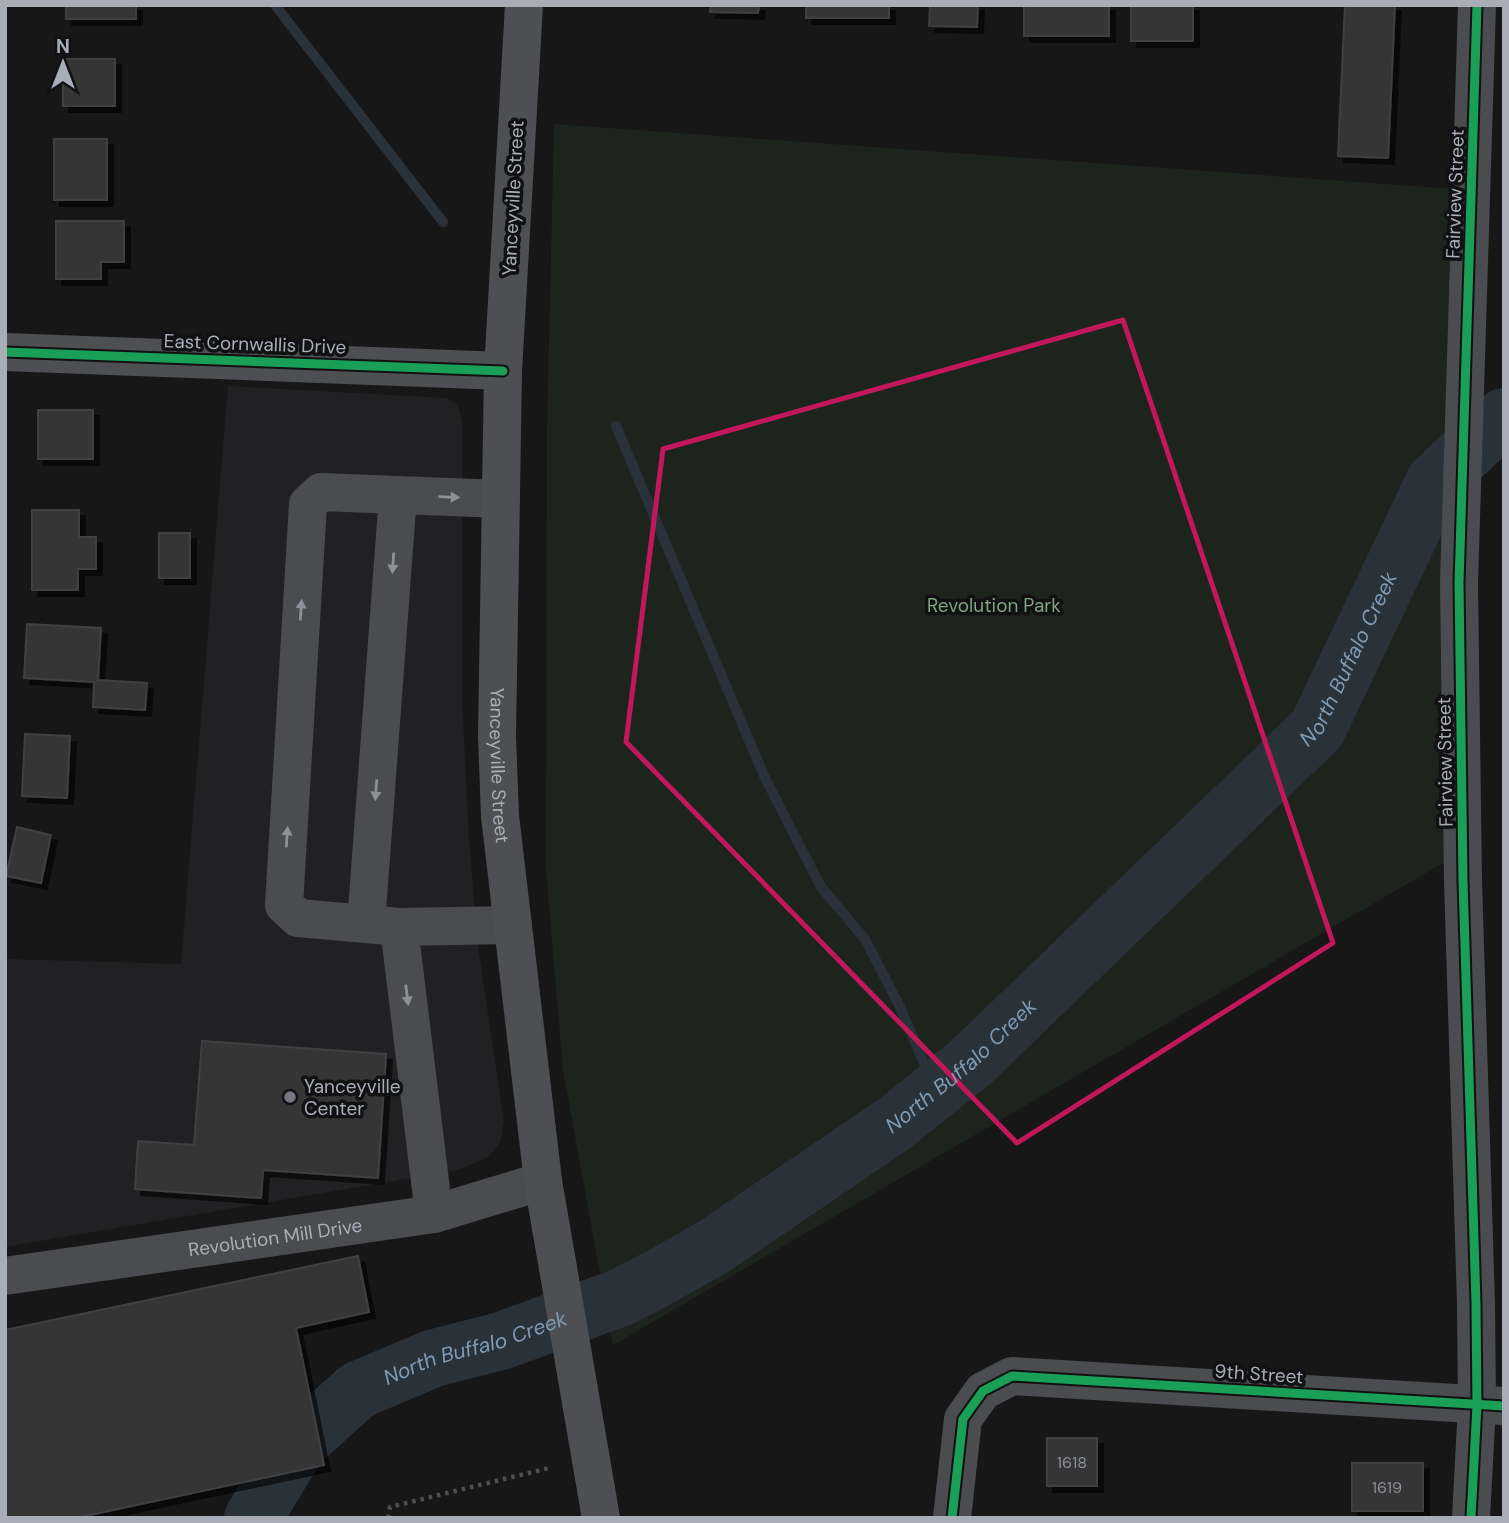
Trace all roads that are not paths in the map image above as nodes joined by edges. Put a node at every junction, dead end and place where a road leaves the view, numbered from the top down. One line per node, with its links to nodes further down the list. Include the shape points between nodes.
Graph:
1 (524, 5): 4 (main road, Yanceyville Street)
2 (1477, 5): 12 (street, Fairview Street, via 1459,583 1463,881)
3 (5, 352): 4 (main road, East Cornwallis Drive)
4 (503, 370): 6 (main road, Yanceyville Street)
5 (398, 495): 6 (street, one-way to 6); 8 (street, one-way to 8); 8 (street, one-way to 5, via 298,918 284,905 308,504 321,492)
6 (501, 499): 7 (main road, Yanceyville Street, via 497,736 500,816)
7 (513, 925): 8 (street); 9 (main road, Yanceyville Street)
8 (382, 926): 10 (street, one-way to 10)
9 (543, 1181): 10 (street, Revolution Mill Drive); 13 (main road, Yanceyville Street)
10 (434, 1214): 11 (street, Revolution Mill Drive)
11 (5, 1276)
12 (1490, 1406): 14 (street, 9th Street, via 1012,1376 982,1391 963,1419); 15 (street, Fairview Street)
13 (601, 1518)
14 (952, 1518)
15 (1471, 1518)

